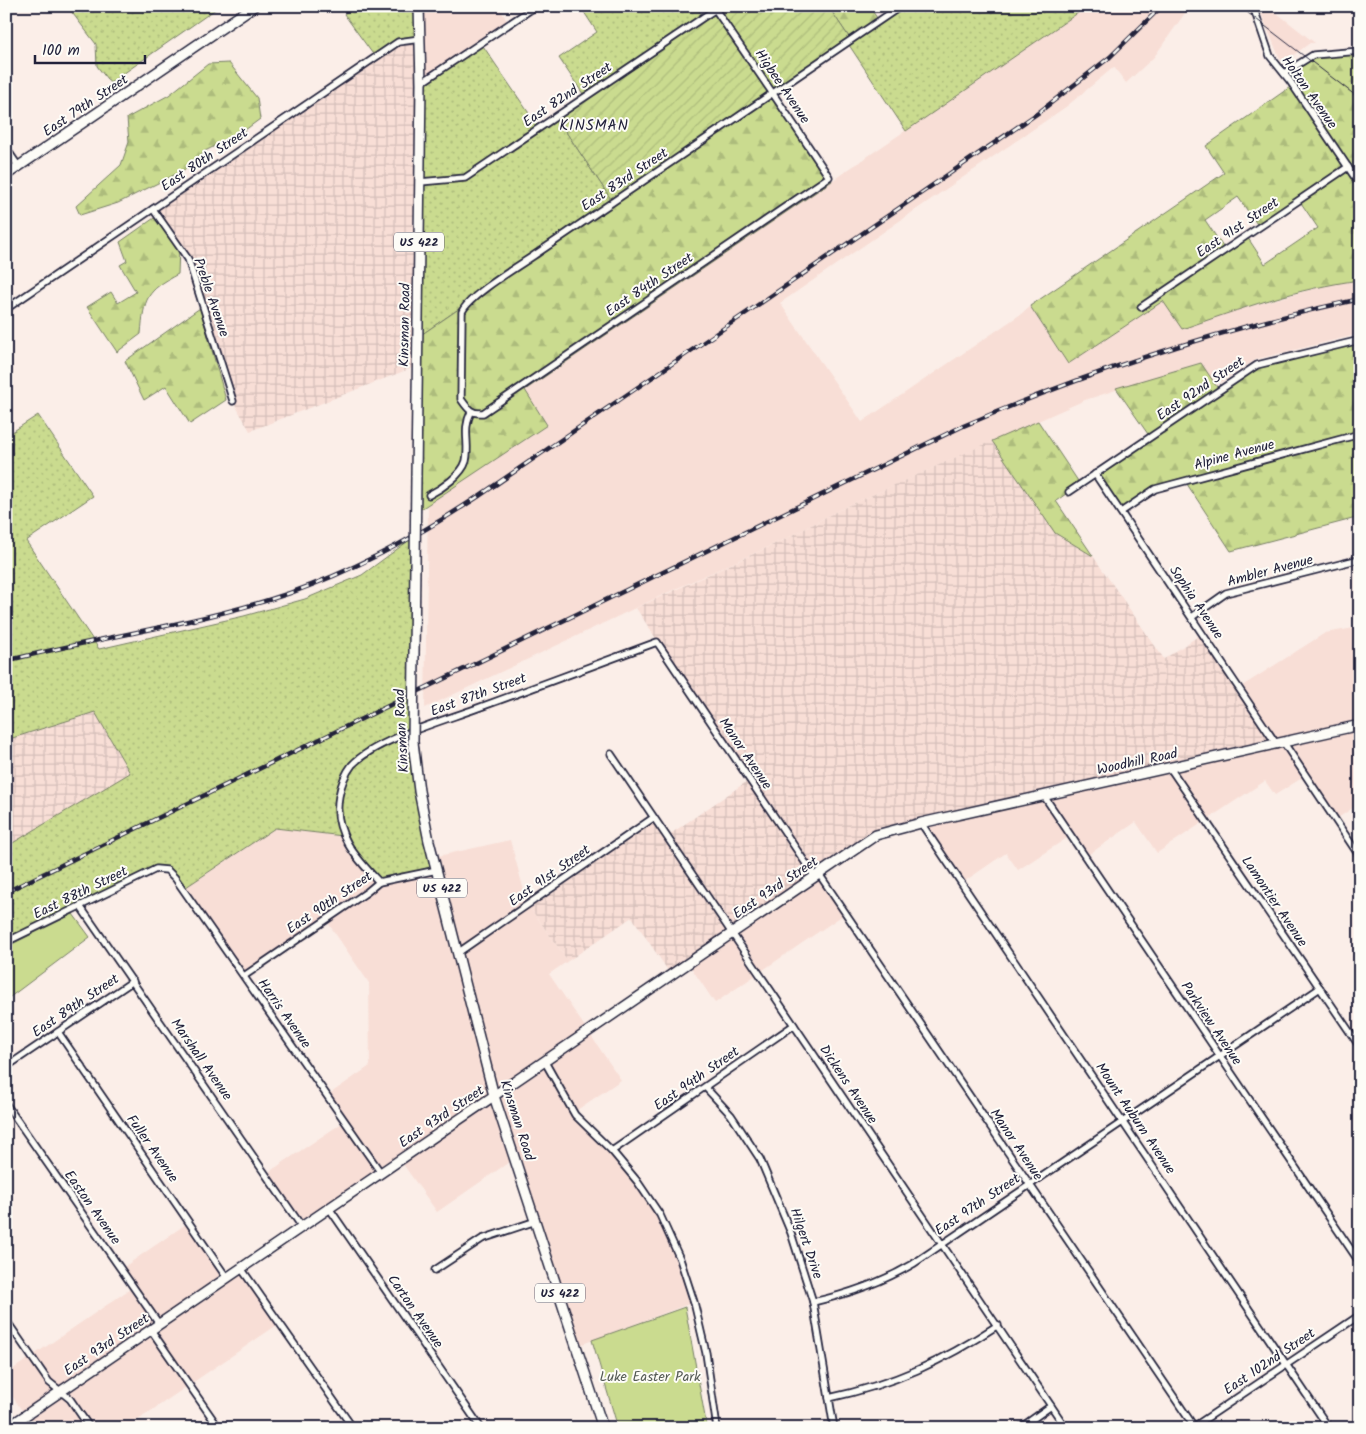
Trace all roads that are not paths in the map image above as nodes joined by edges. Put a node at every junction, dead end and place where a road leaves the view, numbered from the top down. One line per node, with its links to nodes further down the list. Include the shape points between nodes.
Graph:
1 (254, 6): 13 (main road, East 79th Street)
2 (419, 6): 7 (main road, Kinsman Road / US 422)
3 (536, 6): 10 (street)
4 (901, 6): 11 (street, East 83rd Street)
5 (1253, 6): 9 (street, Holton Avenue, via 1270,56)
6 (718, 8): 11 (street, Higbee Avenue); 17 (street, East 82nd Street, via 464,178)
7 (420, 39): 10 (main road, Kinsman Road / US 422); 19 (street, East 80th Street, via 398,42)
8 (1360, 51): 9 (street, via 1313,55)
9 (1284, 73): 14 (street, Holton Avenue)
10 (422, 83): 17 (main road, Kinsman Road / US 422)
11 (773, 93): 16 (street, Higbee Avenue); 24 (street, East 83rd Street, via 469,300 462,312 461,399)
12 (6, 148): 13 (street)
13 (19, 167): 15 (main road, East 79th Street)
14 (1348, 167): 18 (street, Holton Avenue); 20 (street, East 91st Street)
15 (6, 175)
16 (829, 177): 24 (street, East 84th Street, via 483,413)
17 (420, 182): 42 (main road, Kinsman Road / US 422, bridge, via 413,742 419,791)
18 (1360, 185)
19 (153, 209): 21 (street, East 80th Street); 23 (street, Preble Avenue, via 188,259)
20 (1141, 307)
21 (6, 309)
22 (1360, 340): 26 (street, East 92nd Street, via 1257,365)
23 (232, 401)
24 (471, 412): 28 (street, via 465,424 466,462 460,472)
25 (1360, 434): 29 (street, Alpine Avenue, via 1155,489)
26 (1096, 474): 27 (street, East 92nd Street); 29 (street, Sophia Avenue)
27 (1069, 492)
28 (429, 495)
29 (1121, 512): 31 (street, Sophia Avenue)
30 (1360, 559): 31 (street, Ambler Avenue, via 1226,593)
31 (1192, 617): 34 (street, Sophia Avenue)
32 (657, 642): 43 (street, Manor Avenue); 44 (street, East 87th Street, via 419,729 361,757 344,778 337,805 338,821 350,848)
33 (1360, 725): 34 (main road, Woodhill Road)
34 (1281, 744): 36 (main road, Woodhill Road); 40 (street, Sophia Avenue)
35 (611, 754): 38 (street, Dickens Avenue)
36 (1170, 768): 37 (main road, Woodhill Road); 51 (street, Lamontier Avenue)
37 (1044, 796): 39 (main road, Woodhill Road); 55 (street, Parkview Avenue)
38 (653, 818): 46 (street, Dickens Avenue); 48 (street, East 91st Street)
39 (921, 823): 43 (main road, East 93rd Street, via 876,835); 61 (street, Mount Auburn Avenue)
40 (1360, 857)
41 (167, 870): 45 (street, East 88th Street, via 156,869); 49 (street, Harris Avenue)
42 (438, 870): 44 (street, East 90th Street); 48 (main road, Kinsman Road / US 422)
43 (817, 876): 46 (main road, East 93rd Street); 64 (street, Manor Avenue)
44 (379, 882): 49 (street, East 90th Street)
45 (80, 906): 47 (street, East 88th Street); 50 (street, Marshall Avenue)
46 (731, 934): 52 (street, Dickens Avenue); 56 (main road, East 93rd Street)
47 (6, 942)
48 (459, 952): 59 (main road, Kinsman Road / US 422)
49 (244, 976): 63 (street, Harris Avenue)
50 (133, 981): 53 (street, East 89th Street); 67 (street, Marshall Avenue)
51 (1320, 988): 54 (street, Lamontier Avenue); 55 (street, East 97th Street)
52 (794, 1025): 58 (street, East 94th Street); 68 (street, Dickens Avenue)
53 (58, 1032): 57 (street, East 89th Street); 72 (street, Fuller Avenue)
54 (1360, 1047)
55 (1219, 1056): 61 (street, East 97th Street); 69 (street, Parkview Avenue)
56 (545, 1062): 59 (main road, East 93rd Street); 62 (street, via 576,1115)
57 (6, 1067)
58 (706, 1088): 62 (street, East 94th Street); 73 (street, Hilgert Drive, via 731,1115 770,1178 792,1233)
59 (494, 1096): 63 (main road, East 93rd Street); 66 (main road, Kinsman Road / US 422)
60 (6, 1104): 76 (street, Easton Avenue)
61 (1123, 1121): 64 (street, East 97th Street); 79 (street, Mount Auburn Avenue)
62 (612, 1151): 90 (street, via 660,1215 680,1259 706,1353)
63 (381, 1173): 65 (main road, East 93rd Street)
64 (1030, 1184): 68 (street, East 97th Street); 83 (street, Manor Avenue)
65 (329, 1208): 67 (main road, East 93rd Street); 88 (street, Carton Avenue)
66 (536, 1221): 71 (street, via 482,1239); 89 (main road, Kinsman Road / US 422)
67 (302, 1227): 70 (main road, East 93rd Street)
68 (942, 1243): 73 (street, East 97th Street, via 890,1277 854,1292); 77 (street, Dickens Avenue)
69 (1360, 1263)
70 (242, 1268): 72 (main road, East 93rd Street); 87 (street)
71 (435, 1270)
72 (227, 1278): 76 (main road, East 93rd Street)
73 (813, 1302): 81 (street, Hilgert Drive)
74 (1360, 1315): 79 (street, East 102nd Street)
75 (6, 1320): 80 (street, via 49,1382)
76 (159, 1324): 78 (main road, East 93rd Street)
77 (998, 1325): 81 (street, via 920,1371 868,1390); 82 (street, Dickens Avenue)
78 (151, 1330): 80 (main road, East 93rd Street); 86 (street)
79 (1286, 1364): 83 (street, East 102nd Street); 94 (street, Mount Auburn Avenue)
80 (60, 1392): 84 (main road, East 93rd Street); 85 (street, via 70,1399)
81 (829, 1398): 91 (street, Hilgert Drive)
82 (1051, 1406): 92 (street); 93 (street, Dickens Avenue)
83 (1194, 1427)
84 (7, 1428)
85 (90, 1428)
86 (219, 1428)
87 (353, 1428)
88 (481, 1428)
89 (603, 1428)
90 (717, 1428)
91 (834, 1428)
92 (1020, 1428)
93 (1066, 1428)
94 (1329, 1428)

